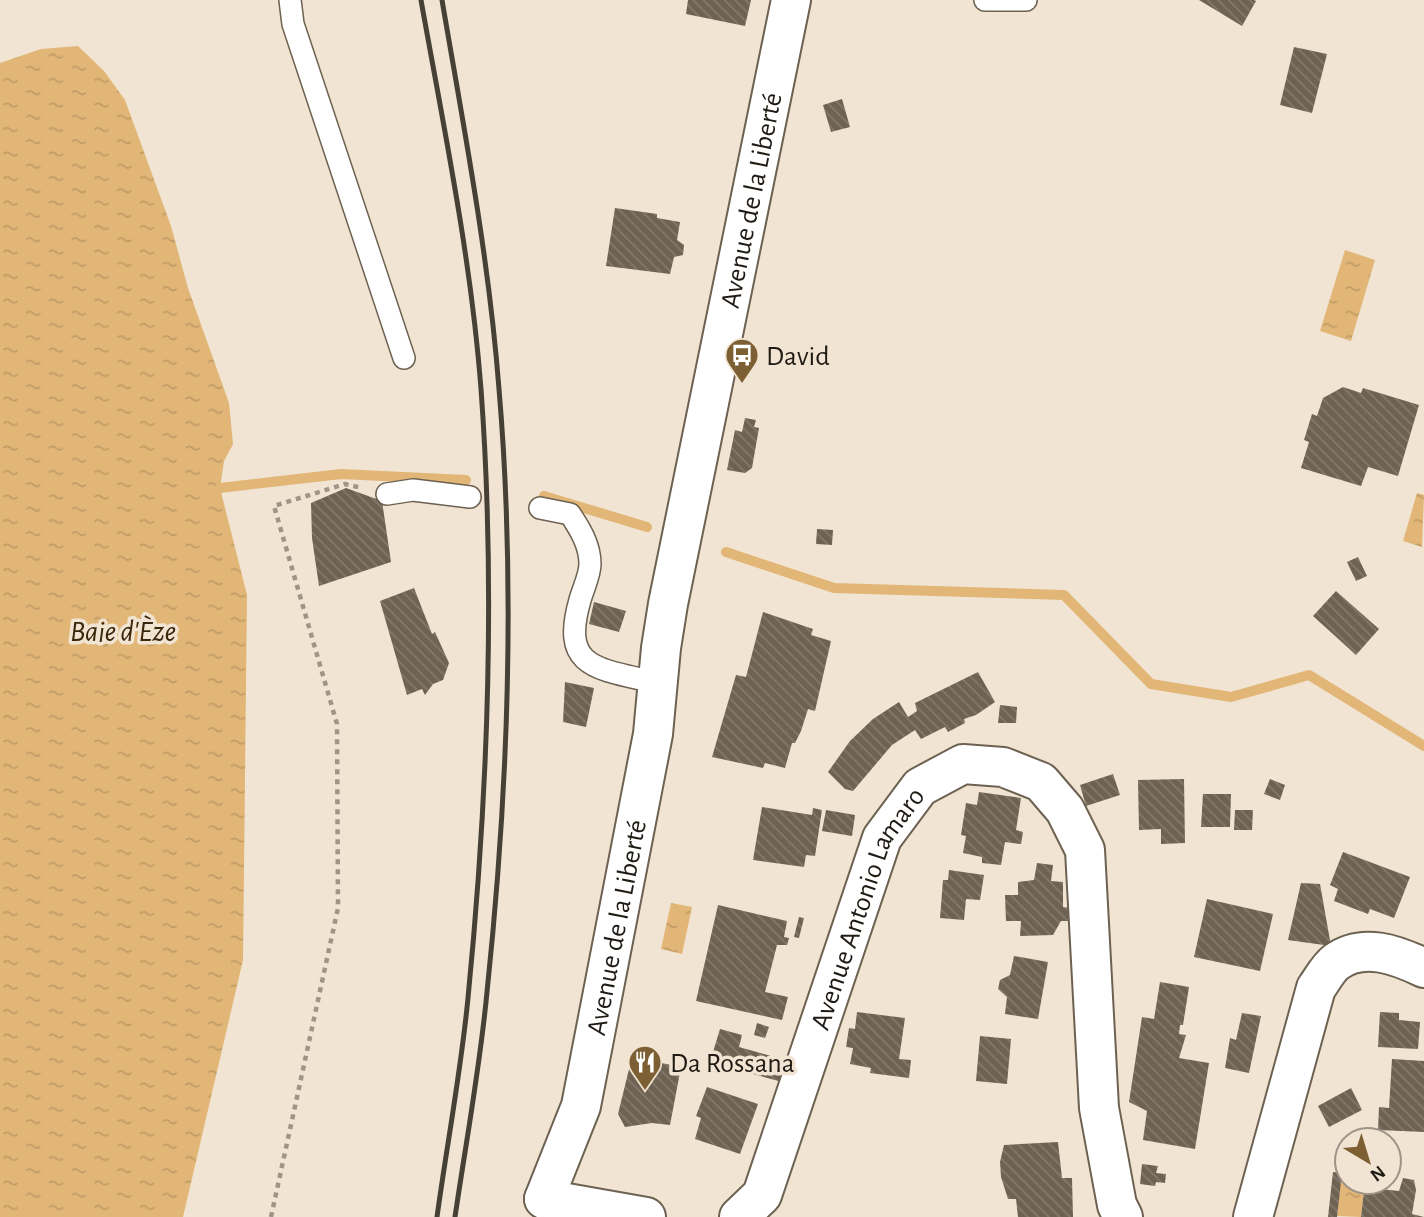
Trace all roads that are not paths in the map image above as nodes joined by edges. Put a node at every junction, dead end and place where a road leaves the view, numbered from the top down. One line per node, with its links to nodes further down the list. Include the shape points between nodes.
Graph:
1 (290, 0): 5 (lane, via 293,24)
2 (791, 0): 9 (street, Avenue de la Liberté)
3 (985, 0): 4 (lane)
4 (1027, 0)
5 (404, 358)
6 (387, 494): 7 (lane, via 413,490)
7 (470, 496)
8 (540, 508): 9 (lane, via 570,514 584,535 590,564 573,625 573,643 580,656 610,672)
9 (653, 664): 11 (street, Avenue de la Liberté, via 653,734 581,1105)
10 (1424, 968): 15 (street, via 1398,955 1356,951 1335,963 1316,988)
11 (542, 1208): 12 (street)
12 (646, 1217)
13 (739, 1217): 14 (street, Avenue Antonio Lamaro, via 762,1195 881,838 920,787 963,764 1003,767 1041,782 1065,810 1085,850 1099,1108)
14 (1123, 1217)
15 (1253, 1217)

